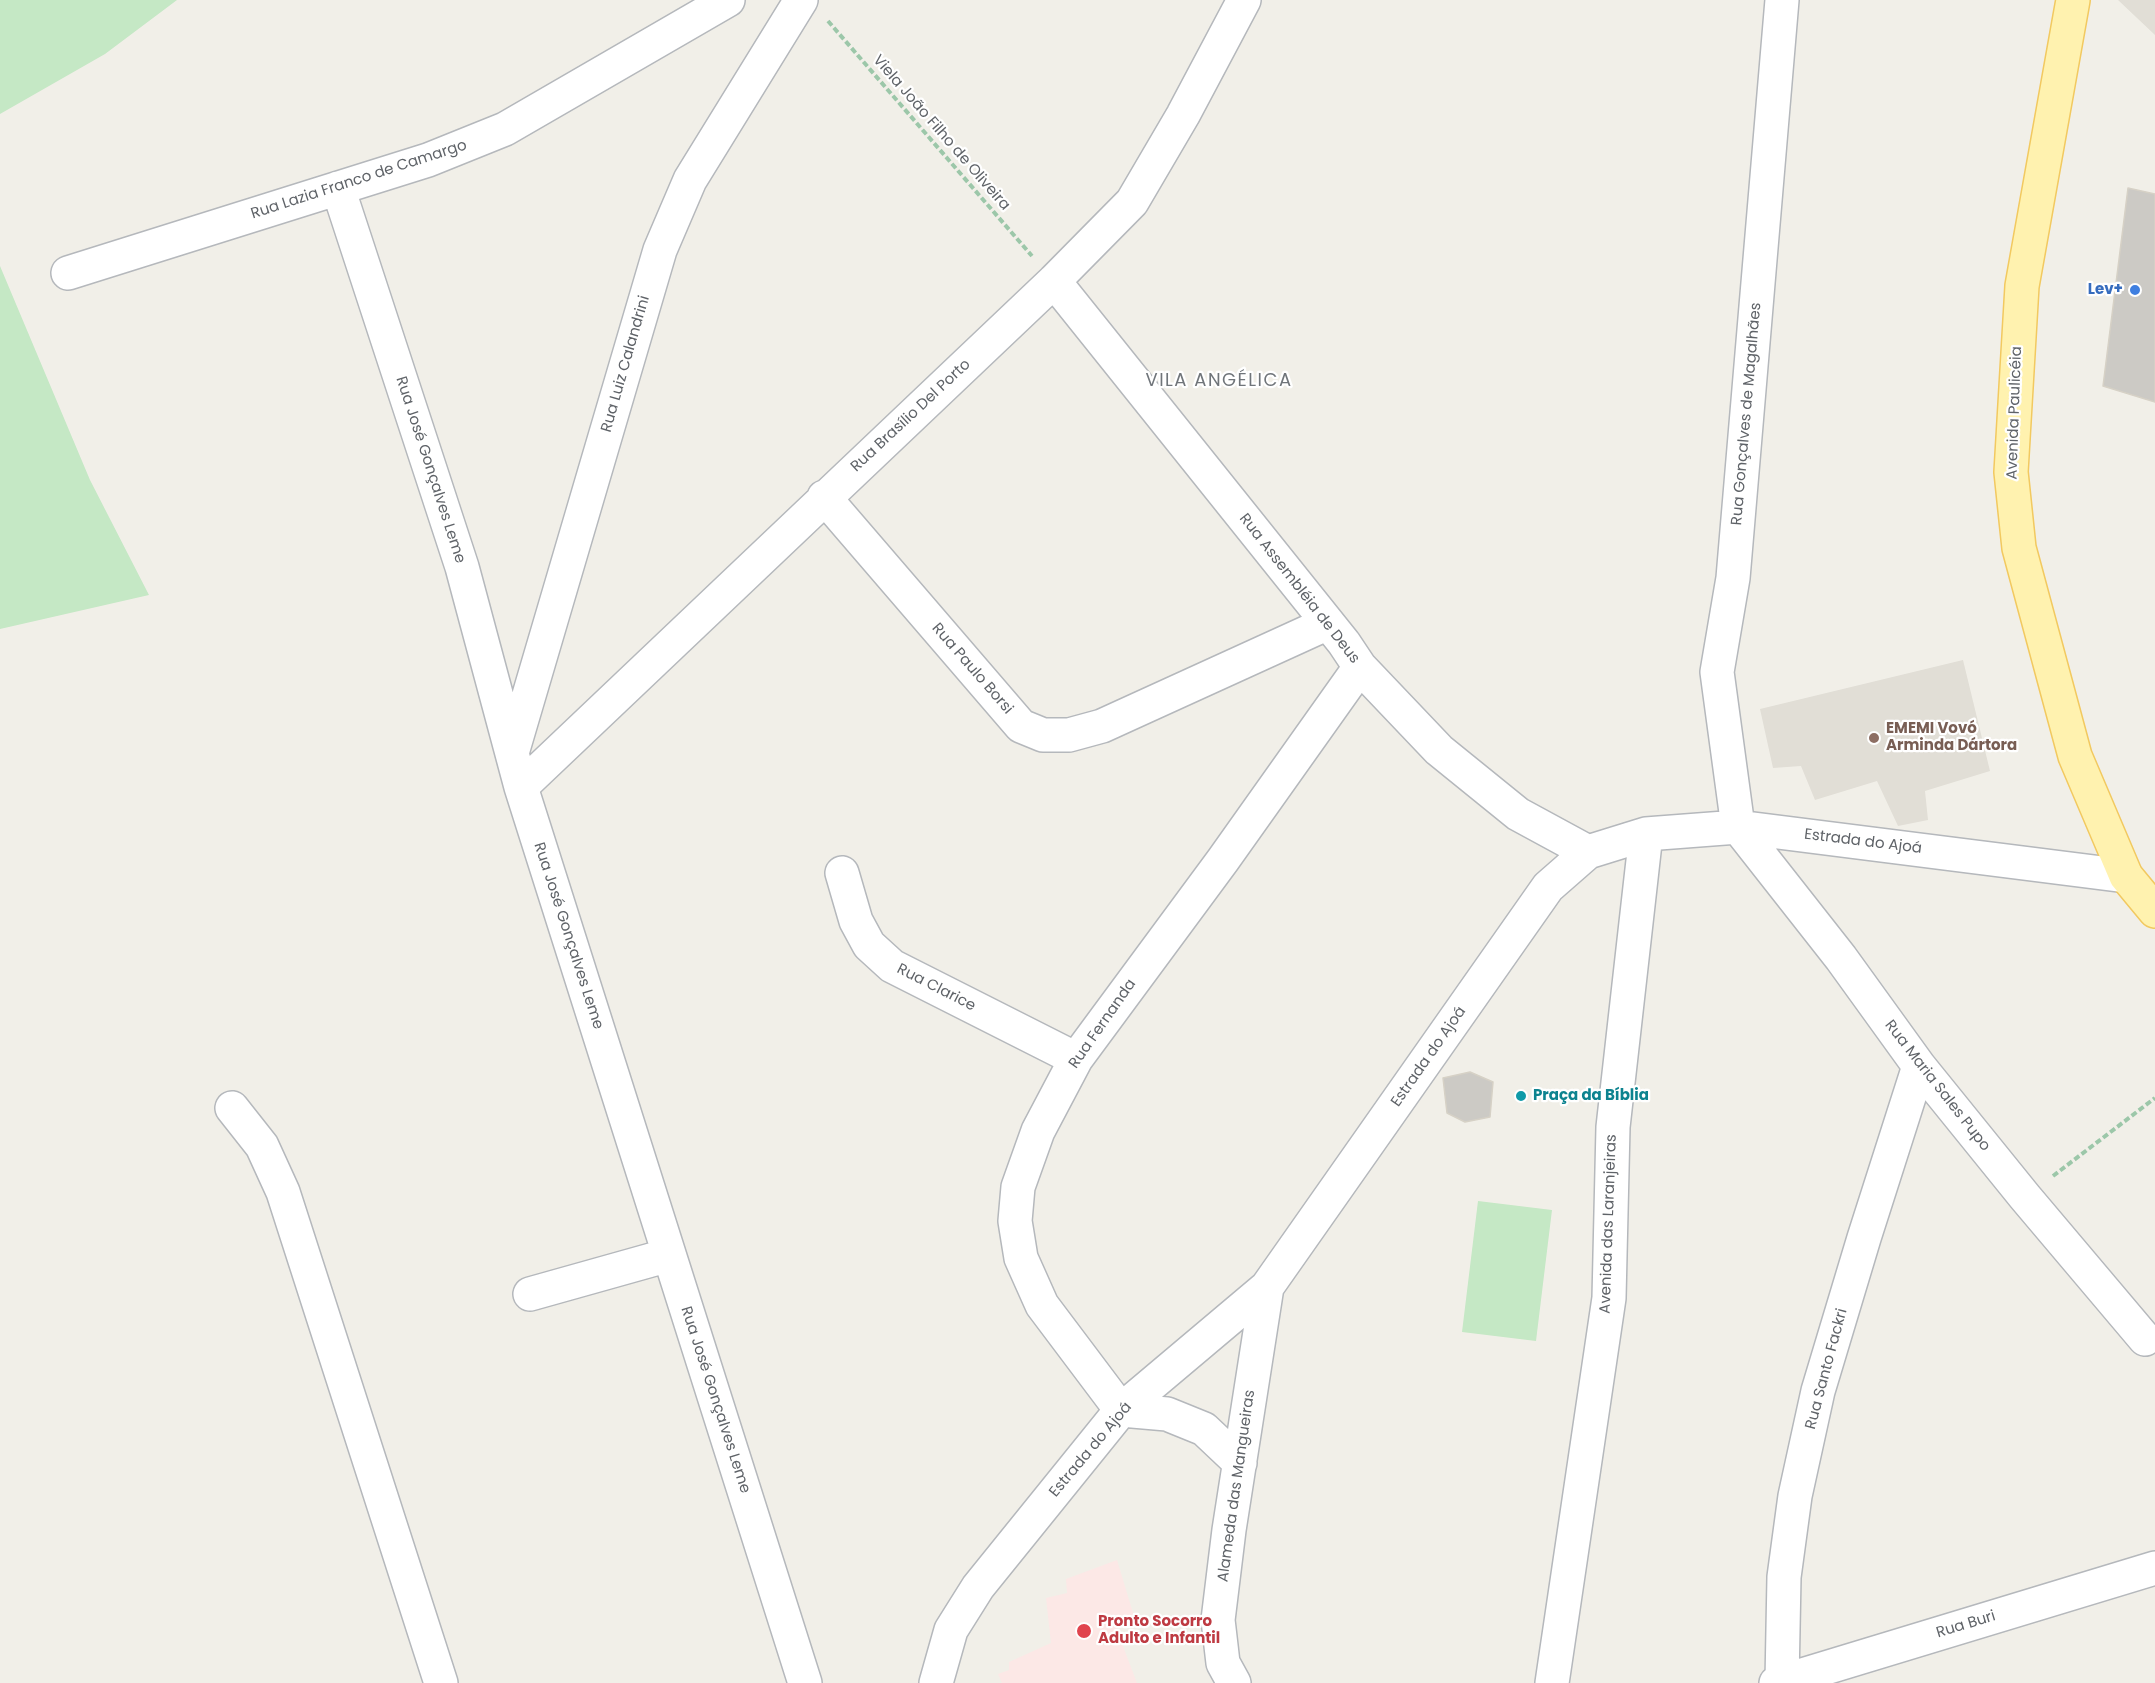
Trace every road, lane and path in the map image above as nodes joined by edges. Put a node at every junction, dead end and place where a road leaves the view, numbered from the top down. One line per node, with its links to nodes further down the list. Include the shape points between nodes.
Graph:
1 (728, 0): 6 (street, Rua Lazia Franco de Camargo, via 505,129 428,160)
2 (1244, 0): 8 (street, Rua Brasílio Del Porto, via 1132,202)
3 (1782, 0): 14 (street, Rua Gonçalves de Magalhães, via 1733,578 1717,672)
4 (2073, 0): 18 (main road, Avenida Paulicéia, via 2022,286 2011,472 2019,548 2074,756)
5 (813, 9): 8 (path, Viela João Filho de Oliveira); 12 (street, Rua Luiz Calandrini, via 690,180 660,249)
6 (338, 188): 7 (street, Rua Lazia Franco de Camargo); 12 (street, Rua José Gonçalves Leme, via 462,567)
7 (68, 273)
8 (1054, 281): 9 (street, Rua Brasílio Del Porto); 10 (street, Rua Assembléia de Deus)
9 (824, 497): 10 (street, Rua Paulo Borsi, via 1021,726 1043,735 1069,735 1102,726); 13 (street, Rua Brasílio Del Porto)
10 (1328, 623): 11 (street, Rua Assembléia de Deus)
11 (1360, 667): 16 (street, Rua Assembléia de Deus, via 1439,750 1518,814); 20 (street, Rua Fernanda)
12 (512, 754): 13 (street, Rua José Gonçalves Leme)
13 (521, 787): 25 (street, Rua José Gonçalves Leme)
14 (1738, 826): 15 (street, Estrada do Ajoá); 18 (street, Estrada do Ajoá); 21 (street, Rua Maria Sales Pupo)
15 (1646, 834): 16 (street, Estrada do Ajoá); 37 (street, Avenida das Laranjeiras, via 1613,1127 1609,1298)
16 (1588, 852): 26 (street, Estrada do Ajoá, via 1548,887)
17 (842, 873): 20 (street, Rua Clarice, via 856,921 869,945 892,966)
18 (2126, 876): 19 (main road, Avenida Paulicéia)
19 (2155, 910)
20 (1076, 1059): 29 (street, Rua Fernanda, via 1038,1131 1018,1187 1015,1221 1021,1258 1042,1305)
21 (1919, 1066): 24 (street, Rua Maria Sales Pupo); 32 (street, Rua Santo Fackri, via 1818,1392 1800,1473 1784,1577)
22 (2155, 1098): 24 (path)
23 (232, 1108): 33 (street, via 262,1146 283,1192)
24 (2025, 1197): 28 (street, Rua Maria Sales Pupo)
25 (669, 1255): 27 (street); 34 (street, Rua José Gonçalves Leme)
26 (1267, 1287): 29 (street, Estrada do Ajoá); 30 (street, Alameda das Mangueiras)
27 (530, 1294)
28 (2145, 1339)
29 (1121, 1410): 30 (street, via 1167,1414 1204,1429); 35 (street, Estrada do Ajoá, via 978,1587 951,1630)
30 (1240, 1463): 36 (street, Alameda das Mangueiras, via 1218,1620 1223,1663)
31 (2155, 1568): 32 (street, Rua Buri)
32 (1779, 1682)
33 (441, 1683)
34 (805, 1683)
35 (936, 1683)
36 (1234, 1683)
37 (1552, 1683)

